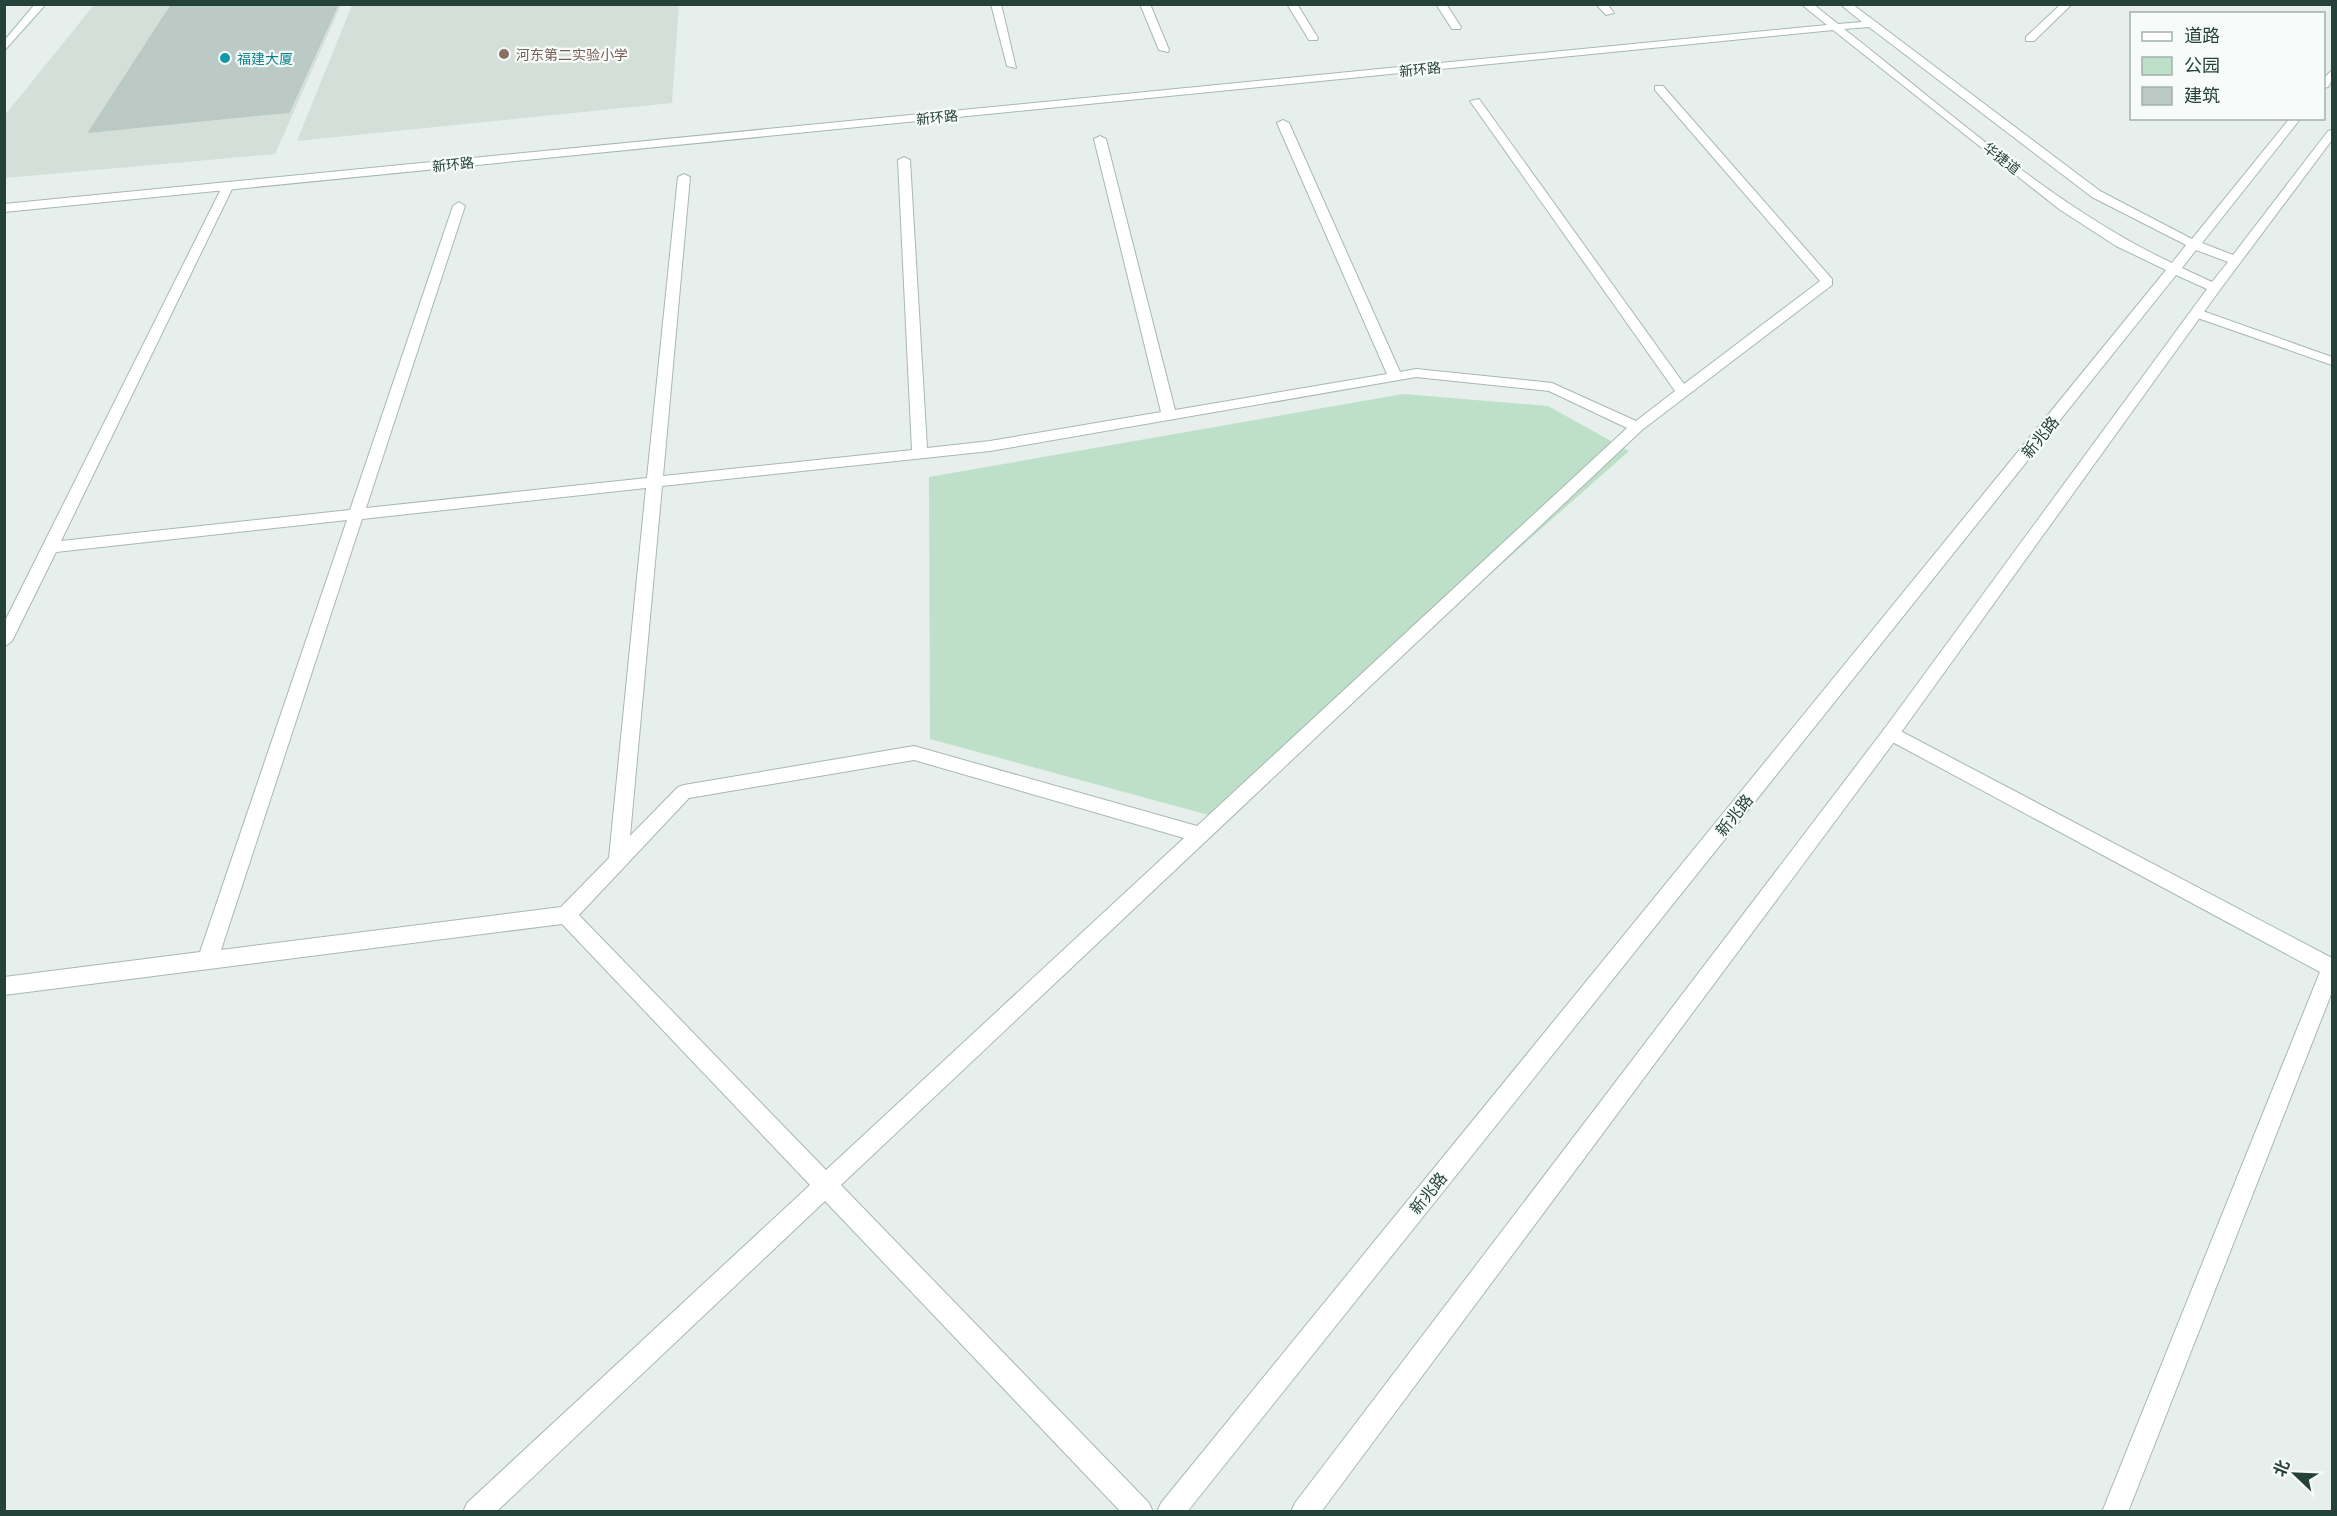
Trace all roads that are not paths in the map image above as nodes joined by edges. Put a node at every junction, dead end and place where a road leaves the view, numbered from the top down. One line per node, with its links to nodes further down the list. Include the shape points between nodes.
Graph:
1 (41, 4): 16 (street)
2 (996, 4): 18 (street)
3 (1145, 4): 17 (street)
4 (1292, 4): 14 (street)
5 (1441, 4): 12 (street)
6 (1600, 4): 10 (street)
7 (1806, 4): 13 (street, 华捷道)
8 (1845, 4): 11 (street, 华捷道)
9 (2067, 4): 15 (street)
10 (1609, 13)
11 (1868, 24): 13 (street, 新环路); 30 (street, 华捷道, via 2096,194)
12 (1456, 27)
13 (1836, 28): 27 (street, 新环路); 32 (street, 华捷道, via 2063,206 2120,243)
14 (1313, 38)
15 (2030, 39)
16 (4, 48)
17 (1164, 50)
18 (1012, 66)
19 (1659, 88): 37 (street, via 1827,282)
20 (1475, 101): 37 (street)
21 (2294, 120): 30 (street, 新兆路)
22 (1282, 123): 36 (street)
23 (2332, 134): 31 (street)
24 (1100, 140): 38 (street)
25 (904, 160): 40 (street)
26 (684, 177): 41 (street)
27 (227, 187): 29 (street, 新环路); 43 (street)
28 (459, 206): 42 (street)
29 (4, 208)
30 (2195, 245): 31 (street, 华捷道); 32 (street, 新兆路)
31 (2237, 261): 33 (street)
32 (2175, 270): 33 (street, 华捷道); 55 (street, 新兆路)
33 (2214, 288): 34 (street)
34 (2197, 313): 35 (street); 45 (street)
35 (2332, 361)
36 (1395, 377): 38 (street); 39 (street, via 1416,373 1552,387)
37 (1683, 392): 39 (street)
38 (1169, 416): 40 (street)
39 (1637, 427): 46 (street)
40 (920, 454): 41 (street)
41 (655, 483): 42 (street); 47 (street)
42 (357, 514): 43 (street); 49 (street)
43 (51, 547): 44 (street)
44 (4, 641)
45 (1891, 733): 50 (street); 56 (street)
46 (1200, 835): 47 (street, via 914,753 684,792); 52 (street)
47 (618, 860): 48 (street)
48 (566, 915): 49 (street); 52 (street)
49 (208, 959): 51 (street)
50 (2332, 968): 57 (street)
51 (4, 986)
52 (827, 1184): 53 (street); 54 (street)
53 (476, 1512)
54 (1140, 1512)
55 (1170, 1512)
56 (1304, 1512)
57 (2115, 1512)

